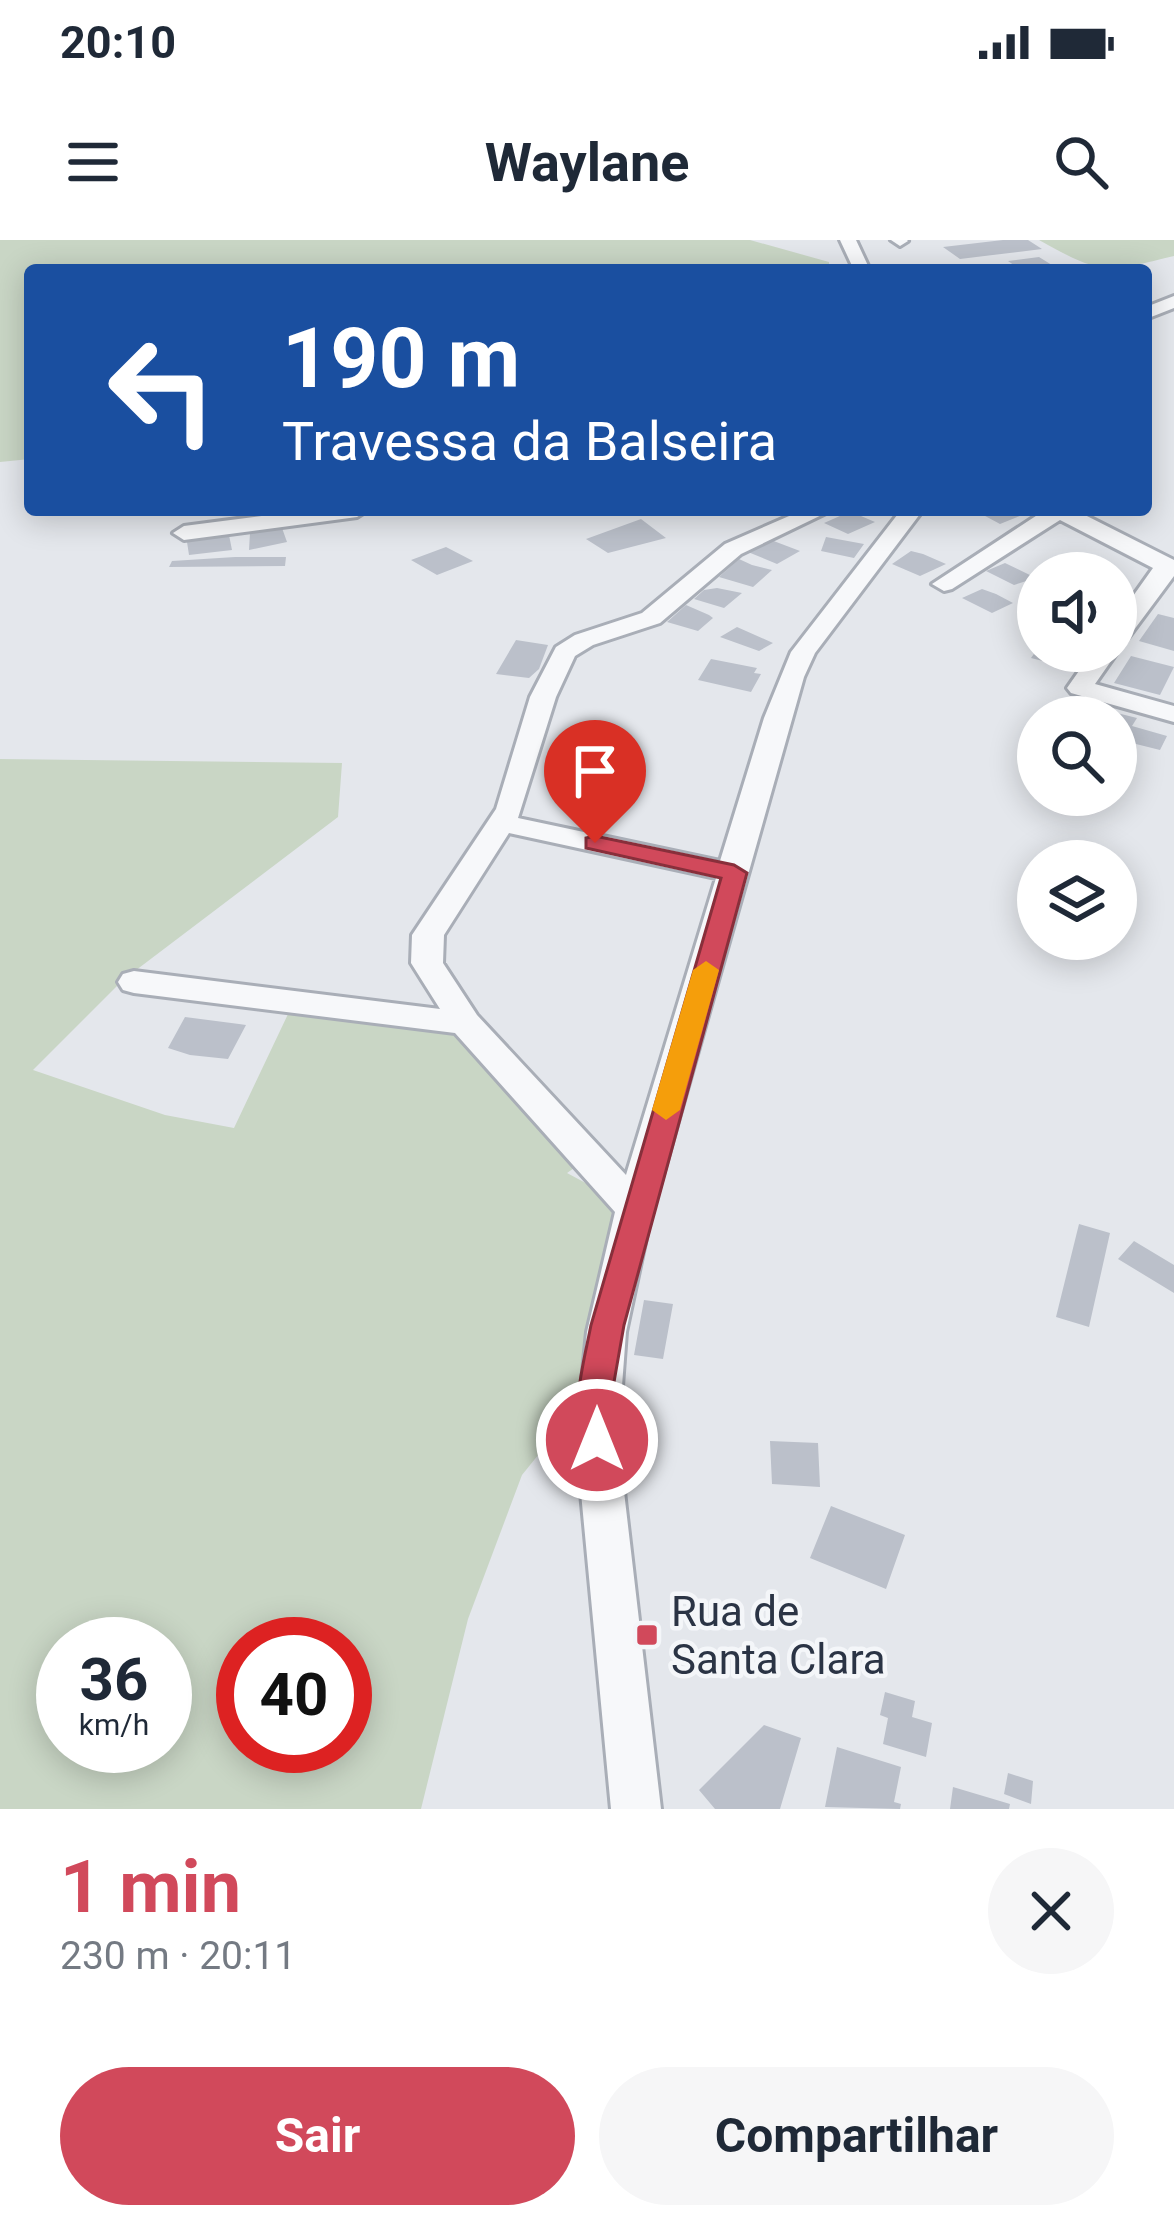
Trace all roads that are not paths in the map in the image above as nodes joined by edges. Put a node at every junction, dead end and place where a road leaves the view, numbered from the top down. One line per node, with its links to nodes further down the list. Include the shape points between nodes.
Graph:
1 (312, 516): 6 (street)
2 (807, 516): 12 (street, via 733,549 651,618 566,652)
3 (907, 516): 13 (street, via 803,652)
4 (1050, 516): 8 (street)
5 (1071, 516): 7 (street)
6 (184, 533)
7 (1170, 567): 9 (street)
8 (944, 584)
9 (1137, 610)
10 (1091, 672): 11 (street, via 1080,688)
11 (1174, 714)
12 (501, 823): 13 (street); 15 (street, via 428,935 427,963)
13 (734, 873): 16 (street)
14 (134, 982): 15 (street)
15 (465, 1023): 16 (street)
16 (636, 1210): 17 (street, via 597,1382)
17 (636, 1809)

